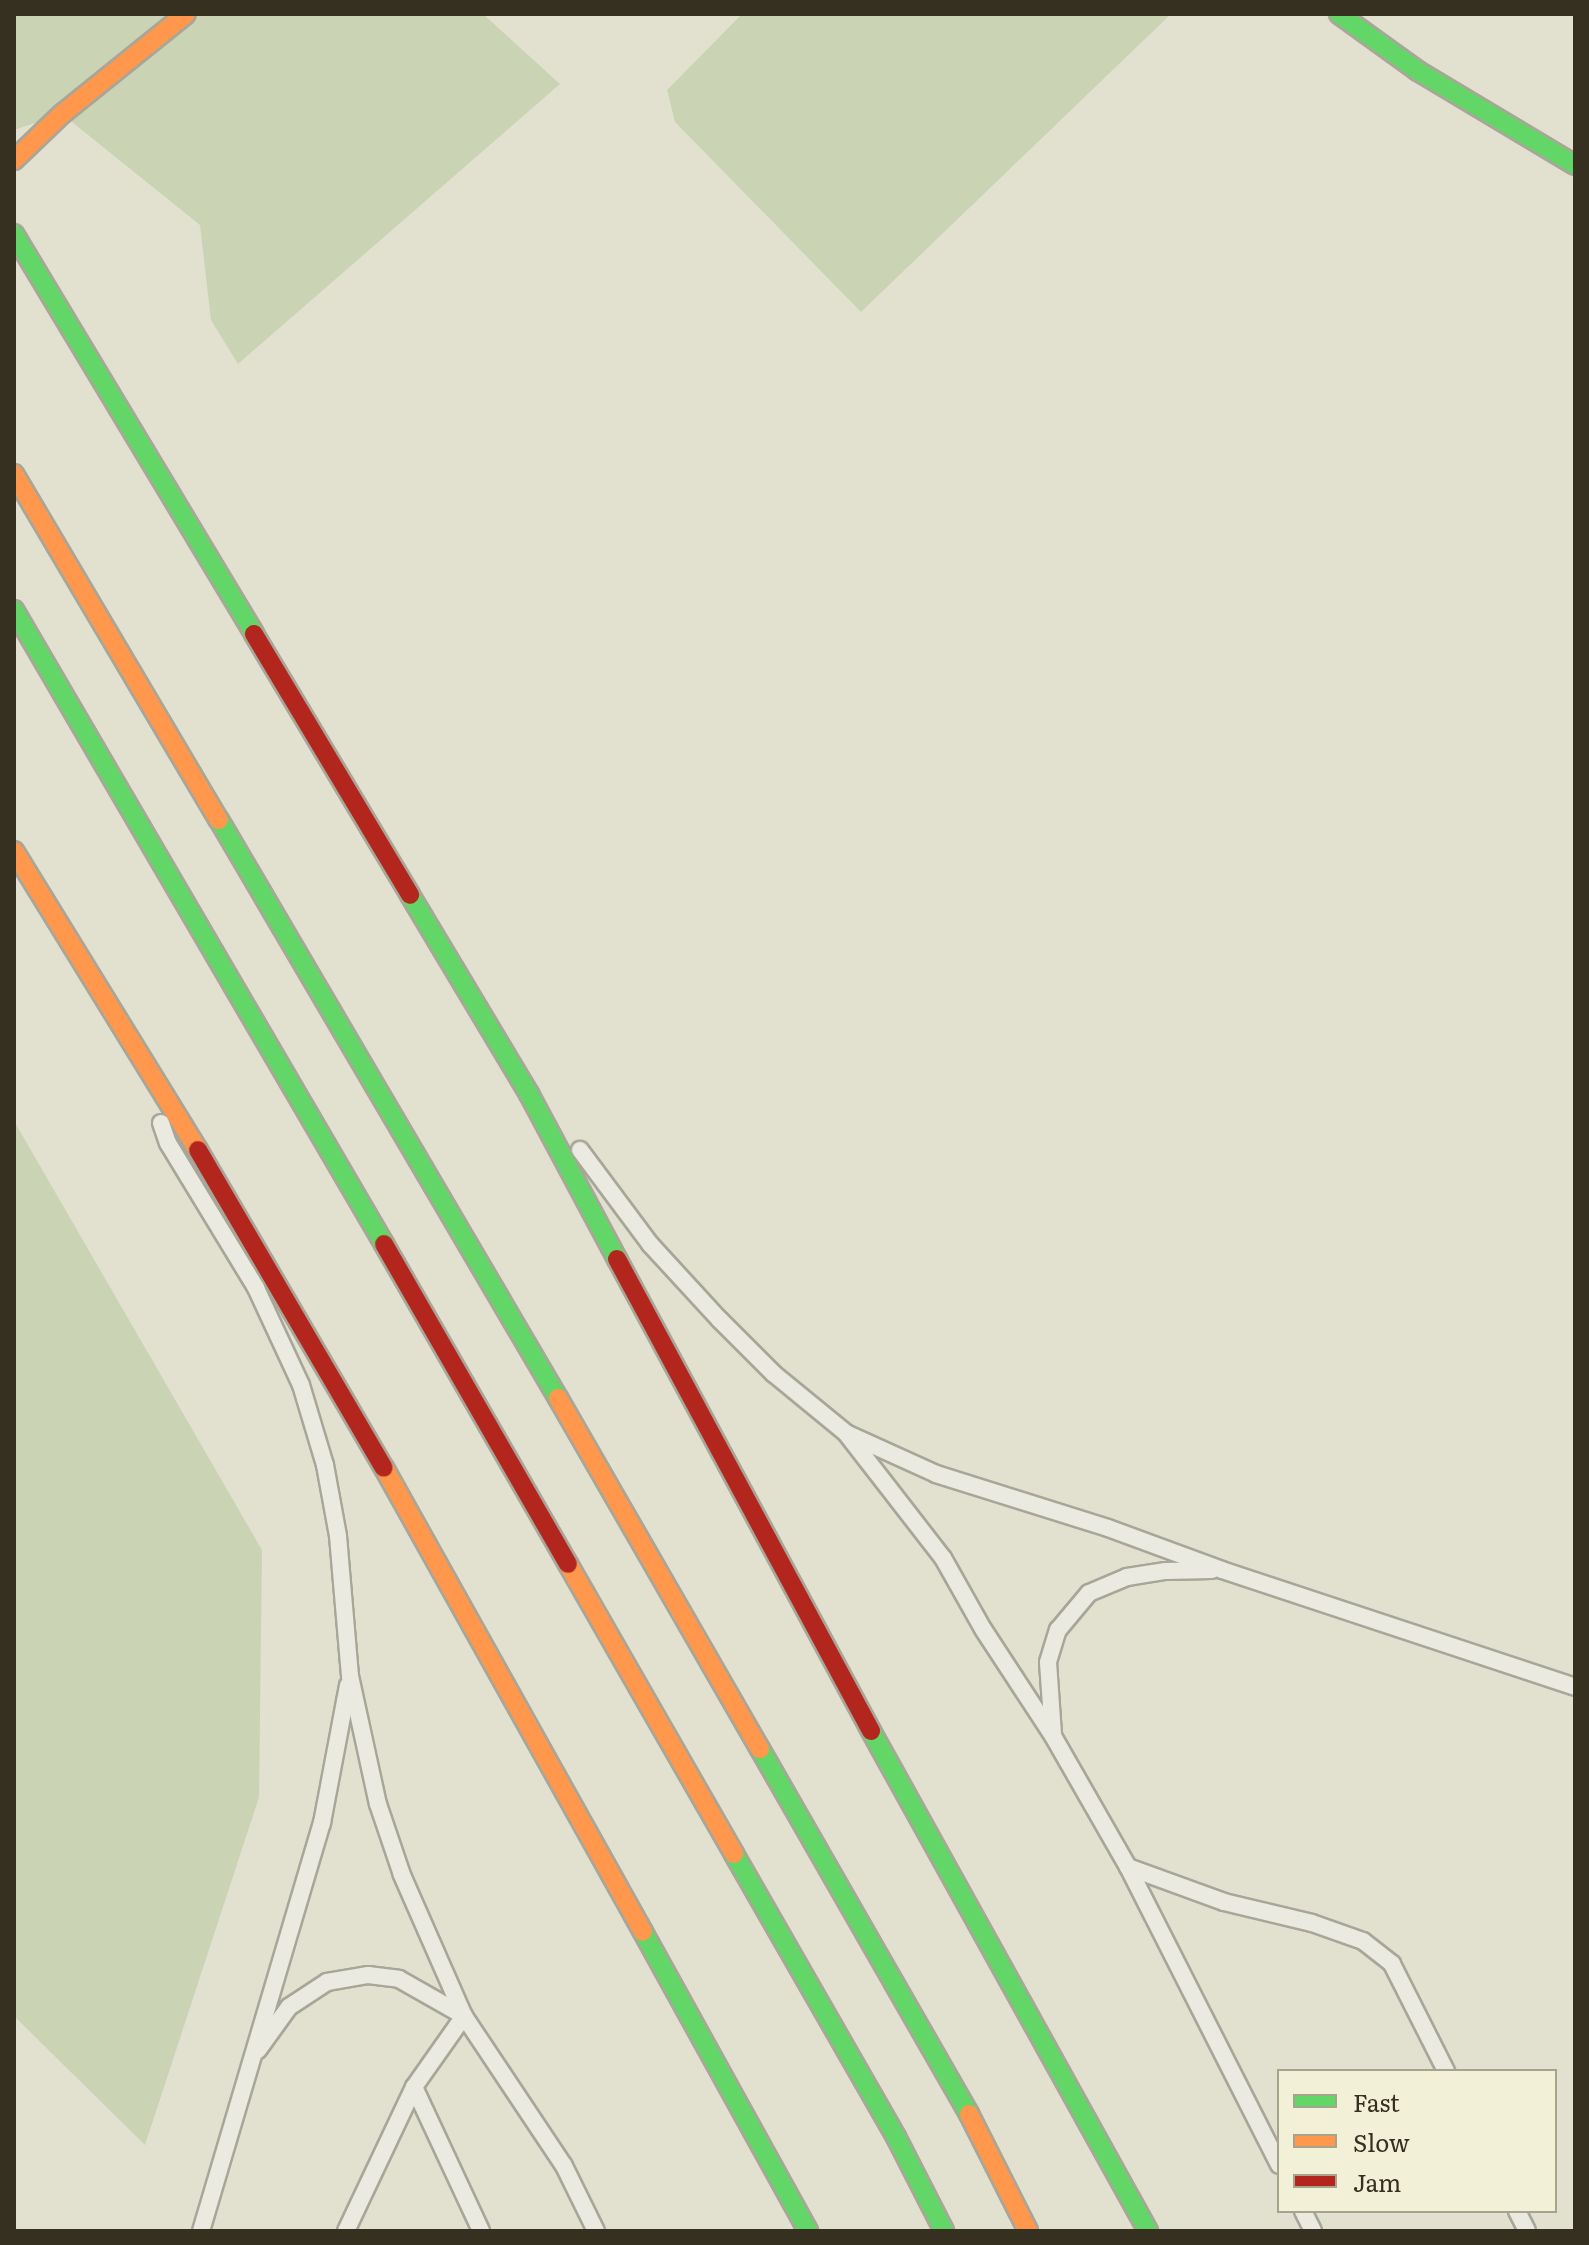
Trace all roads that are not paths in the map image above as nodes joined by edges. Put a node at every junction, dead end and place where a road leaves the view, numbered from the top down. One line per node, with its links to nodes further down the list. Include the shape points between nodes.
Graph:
1 (186, 14): 3 (main road, via 62,114)
2 (1339, 14): 4 (main road, via 1418,71)
3 (14, 160)
4 (1575, 165)
5 (14, 234): 10 (main road)
6 (14, 474): 32 (main road, via 509,1312 965,2106)
7 (14, 610): 31 (main road, via 454,1363 896,2137)
8 (14, 851): 9 (main road)
9 (141, 1063): 13 (lane, via 168,1143 256,1288 301,1385 325,1465 338,1536); 30 (main road, via 243,1223 444,1572)
10 (529, 1094): 11 (lane, via 580,1149 650,1244 720,1320 774,1374); 33 (main road, via 810,1620)
11 (846, 1433): 12 (lane, via 936,1474); 15 (lane, via 943,1558)
12 (1222, 1570): 14 (lane); 15 (lane, via 1127,1577 1089,1593 1058,1630 1048,1662)
13 (350, 1676): 17 (lane, via 392,1847); 18 (lane, via 322,1823)
14 (1575, 1687)
15 (1053, 1736): 16 (lane)
16 (1128, 1867): 19 (lane, via 1224,1902 1363,1941 1392,1964); 21 (lane)
17 (464, 2016): 18 (lane, via 399,1979 368,1975 327,1982 289,2007); 20 (lane); 29 (lane, via 564,2166)
18 (250, 2062): 22 (lane)
19 (1445, 2069)
20 (414, 2087): 27 (lane); 28 (lane)
21 (1277, 2161)
22 (214, 2178): 25 (lane); 26 (lane)
23 (1304, 2213): 34 (lane)
24 (1518, 2213): 35 (lane)
25 (201, 2231)
26 (213, 2231)
27 (346, 2231)
28 (481, 2231)
29 (596, 2231)
30 (808, 2231)
31 (944, 2231)
32 (1028, 2231)
33 (1148, 2231)
34 (1313, 2231)
35 (1527, 2231)

